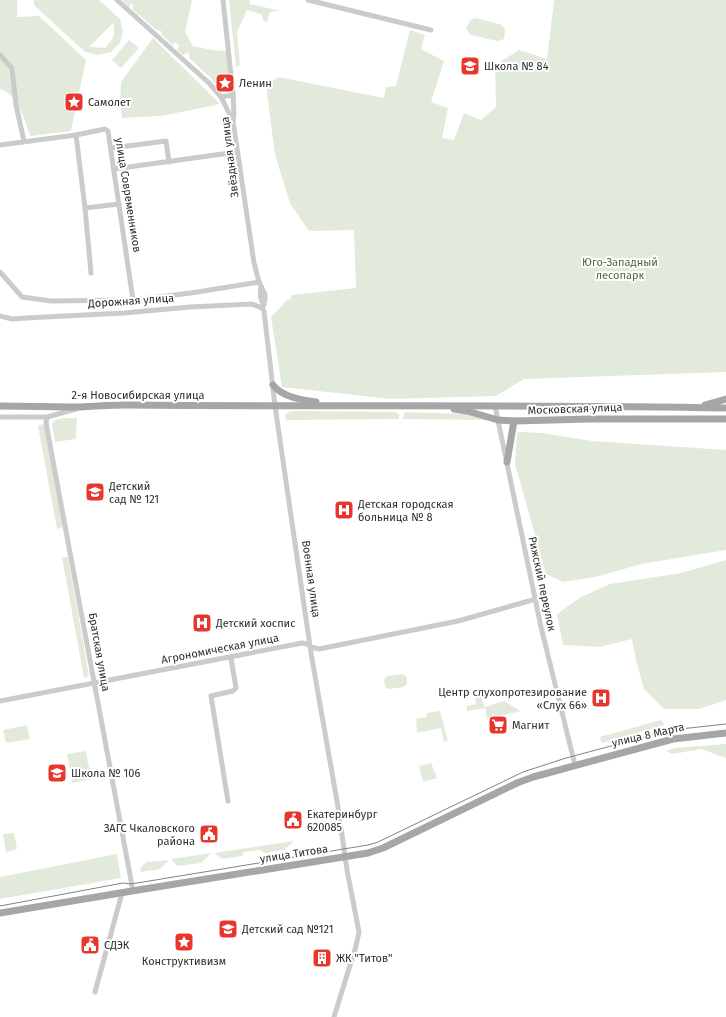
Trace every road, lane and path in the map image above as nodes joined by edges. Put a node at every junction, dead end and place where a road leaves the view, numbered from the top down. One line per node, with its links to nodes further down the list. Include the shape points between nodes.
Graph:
1 (117, 0): 7 (street, via 204,78)
2 (223, 0): 6 (street, Звёздная улица)
3 (308, 0): 4 (street)
4 (431, 30)
5 (0, 55): 10 (street, via 12,68 16,105)
6 (233, 95): 7 (street); 8 (street, Звёздная улица)
7 (221, 97): 8 (street)
8 (233, 121): 13 (street, Звёздная улица)
9 (76, 135): 10 (street, улица Современников); 12 (street, улица Современников, via 105,129 108,131); 17 (street)
10 (24, 141): 11 (street, улица Современников)
11 (0, 145)
12 (112, 148): 14 (street, via 166,141); 15 (street, улица Современников)
13 (237, 152): 14 (street); 20 (street, Звёздная улица, via 254,263)
14 (169, 162): 15 (street)
15 (114, 169): 16 (street, улица Современников)
16 (119, 204): 17 (street); 22 (street, улица Современников)
17 (85, 208): 19 (street)
18 (0, 272): 22 (street, via 22,297 32,300)
19 (92, 273)
20 (260, 285): 21 (street, Звёздная улица); 22 (street)
21 (262, 294): 23 (street, Военная улица)
22 (133, 300)
23 (263, 306): 24 (street, Дорожная улица, via 190,306 124,313 12,319); 25 (street, Военная улица)
24 (0, 316)
25 (273, 385): 29 (street, Военная улица); 30 (main road, via 279,392 301,400)
26 (726, 399): 34 (main road)
27 (0, 406): 28 (main road, 2-я Новосибирская улица)
28 (46, 406): 33 (main road, 2-я Новосибирская улица); 37 (street, Братская улица)
29 (275, 406): 30 (main road, Московская улица); 33 (main road, 2-я Новосибирская улица); 43 (street, Военная улица)
30 (331, 406): 31 (main road, Московская улица)
31 (426, 406): 32 (main road, Московская улица); 38 (main road, Московская улица, via 467,411)
32 (495, 406): 34 (main road, Московская улица); 38 (street, Рижский переулок)
33 (82, 407): 37 (street)
34 (698, 407): 35 (main road, Московская улица)
35 (726, 408)
36 (0, 417): 37 (street)
37 (45, 417): 45 (street, Братская улица)
38 (498, 420): 40 (main road, Московская улица); 41 (street, Рижский переулок)
39 (725, 420): 40 (main road, Московская улица, via 590,418)
40 (514, 421): 41 (main road)
41 (506, 462): 42 (street, Рижский переулок)
42 (535, 599): 43 (street, Агрономическая улица, via 437,625 318,649); 48 (street, Рижский переулок)
43 (310, 646): 44 (street, Агрономическая улица, via 302,643); 50 (street, Военная улица)
44 (231, 658): 45 (street, Агрономическая улица); 49 (street, via 236,688 211,696)
45 (94, 684): 46 (street, Агрономическая улица); 51 (street, Братская улица)
46 (0, 701)
47 (726, 733): 48 (main road, улица 8 Марта, via 673,739)
48 (575, 765): 50 (main road, улица Титова, via 517,783 374,851)
49 (228, 801)
50 (346, 857): 51 (main road, улица Титова); 55 (street, Военная улица, via 359,936)
51 (133, 891): 52 (main road, улица Титова)
52 (122, 893): 53 (main road, улица Титова); 54 (street)
53 (0, 913)
54 (95, 992)
55 (334, 1017)

